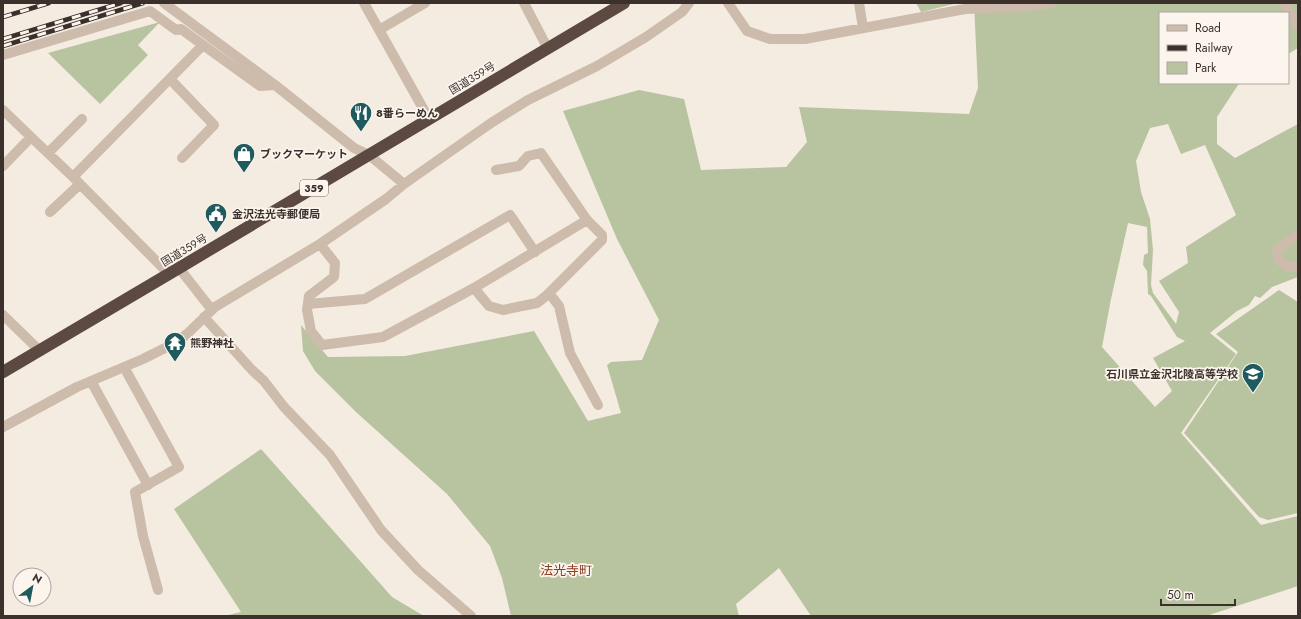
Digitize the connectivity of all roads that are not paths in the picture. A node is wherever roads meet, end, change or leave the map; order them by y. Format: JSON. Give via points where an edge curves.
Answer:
{"nodes":[{"id":1,"x":164,"y":3,"type":"edge"},
{"id":2,"x":364,"y":3,"type":"edge"},
{"id":3,"x":425,"y":3,"type":"edge"},
{"id":4,"x":524,"y":3,"type":"edge"},
{"id":5,"x":624,"y":3,"type":"edge"},
{"id":6,"x":689,"y":3,"type":"edge"},
{"id":7,"x":728,"y":3,"type":"edge"},
{"id":8,"x":859,"y":3,"type":"edge"},
{"id":9,"x":1052,"y":3,"type":"edge"},
{"id":10,"x":1284,"y":3,"type":"edge"},
{"id":11,"x":1298,"y":26,"type":"edge"},
{"id":12,"x":863,"y":28,"type":"junction"},
{"id":13,"x":379,"y":30,"type":"junction"},
{"id":14,"x":203,"y":45,"type":"junction"},
{"id":15,"x":548,"y":49,"type":"junction"},
{"id":16,"x":3,"y":55,"type":"edge"},
{"id":17,"x":170,"y":78,"type":"junction"},
{"id":18,"x":274,"y":85,"type":"junction"},
{"id":19,"x":3,"y":110,"type":"edge"},
{"id":20,"x":82,"y":119,"type":"dead end"},
{"id":21,"x":429,"y":119,"type":"junction"},
{"id":22,"x":31,"y":137,"type":"junction"},
{"id":23,"x":48,"y":153,"type":"junction"},
{"id":24,"x":369,"y":155,"type":"junction"},
{"id":25,"x":182,"y":158,"type":"dead end"},
{"id":26,"x":3,"y":166,"type":"edge"},
{"id":27,"x":496,"y":170,"type":"dead end"},
{"id":28,"x":76,"y":180,"type":"junction"},
{"id":29,"x":404,"y":184,"type":"junction"},
{"id":30,"x":50,"y":212,"type":"dead end"},
{"id":31,"x":587,"y":220,"type":"junction"},
{"id":32,"x":1298,"y":236,"type":"edge"},
{"id":33,"x":320,"y":244,"type":"junction"},
{"id":34,"x":535,"y":252,"type":"junction"},
{"id":35,"x":1298,"y":266,"type":"edge"},
{"id":36,"x":174,"y":271,"type":"junction"},
{"id":37,"x":474,"y":288,"type":"junction"},
{"id":38,"x":550,"y":293,"type":"junction"},
{"id":39,"x":308,"y":304,"type":"junction"},
{"id":40,"x":208,"y":314,"type":"junction"},
{"id":41,"x":3,"y":315,"type":"edge"},
{"id":42,"x":39,"y":350,"type":"junction"},
{"id":43,"x":124,"y":367,"type":"junction"},
{"id":44,"x":3,"y":372,"type":"edge"},
{"id":45,"x":91,"y":381,"type":"junction"},
{"id":46,"x":598,"y":406,"type":"dead end"},
{"id":47,"x":3,"y":427,"type":"edge"},
{"id":48,"x":148,"y":485,"type":"junction"},
{"id":49,"x":158,"y":590,"type":"dead end"},
{"id":50,"x":471,"y":616,"type":"edge"}],
"edges":[{"from":1,"to":18,"type":"street"},
{"from":2,"to":13,"type":"street"},
{"from":3,"to":13,"type":"street"},
{"from":4,"to":15,"type":"street"},
{"from":5,"to":15,"type":"highway","name":"国道359号","number":"359"},
{"from":6,"to":29,"type":"street","via":[[682,12],[646,37],[597,66],[528,100]]},
{"from":7,"to":12,"type":"street","via":[[746,31],[770,39],[805,39]]},
{"from":8,"to":12,"type":"street"},
{"from":9,"to":12,"type":"street","via":[[1025,7],[965,9]]},
{"from":10,"to":11,"type":"street"},
{"from":13,"to":21,"type":"street"},
{"from":14,"to":16,"type":"street","via":[[182,29],[176,30],[150,11]]},
{"from":14,"to":17,"type":"street"},
{"from":14,"to":18,"type":"street","via":[[260,86]]},
{"from":15,"to":21,"type":"highway","name":"国道359号","number":"359"},
{"from":17,"to":25,"type":"street","via":[[214,125]]},
{"from":17,"to":28,"type":"street"},
{"from":18,"to":24,"type":"street","via":[[354,148]]},
{"from":19,"to":22,"type":"street"},
{"from":20,"to":23,"type":"street"},
{"from":21,"to":24,"type":"highway","name":"国道359号","number":"359"},
{"from":22,"to":23,"type":"street"},
{"from":22,"to":26,"type":"street"},
{"from":23,"to":28,"type":"street"},
{"from":24,"to":29,"type":"street"},
{"from":24,"to":36,"type":"highway","name":"国道359号","number":"359"},
{"from":27,"to":31,"type":"street","via":[[519,166],[528,156],[541,152]]},
{"from":28,"to":30,"type":"street"},
{"from":28,"to":36,"type":"street"},
{"from":29,"to":33,"type":"street"},
{"from":31,"to":34,"type":"street"},
{"from":31,"to":38,"type":"street","via":[[602,235],[602,240]]},
{"from":32,"to":35,"type":"street","via":[[1277,250],[1279,260],[1288,267]]},
{"from":33,"to":39,"type":"street","via":[[335,263],[334,277],[309,296]]},
{"from":33,"to":40,"type":"street","via":[[215,307]]},
{"from":34,"to":37,"type":"street"},
{"from":34,"to":39,"type":"street","via":[[510,215],[365,299]]},
{"from":36,"to":40,"type":"street"},
{"from":36,"to":42,"type":"highway","name":"国道359号","number":"359"},
{"from":37,"to":38,"type":"street","via":[[490,306],[502,310],[537,303]]},
{"from":37,"to":39,"type":"street","via":[[383,337],[322,345],[311,331]]},
{"from":38,"to":46,"type":"street","via":[[559,306],[570,353]]},
{"from":40,"to":43,"type":"street","via":[[177,342]]},
{"from":40,"to":50,"type":"street","via":[[284,407],[330,455],[380,530],[418,570]]},
{"from":41,"to":42,"type":"street"},
{"from":42,"to":44,"type":"highway","name":"国道359号","number":"359"},
{"from":43,"to":45,"type":"street"},
{"from":43,"to":48,"type":"street","via":[[179,467]]},
{"from":45,"to":47,"type":"street","via":[[77,386]]},
{"from":45,"to":48,"type":"street"},
{"from":48,"to":49,"type":"street","via":[[135,492],[143,536]]}]}
